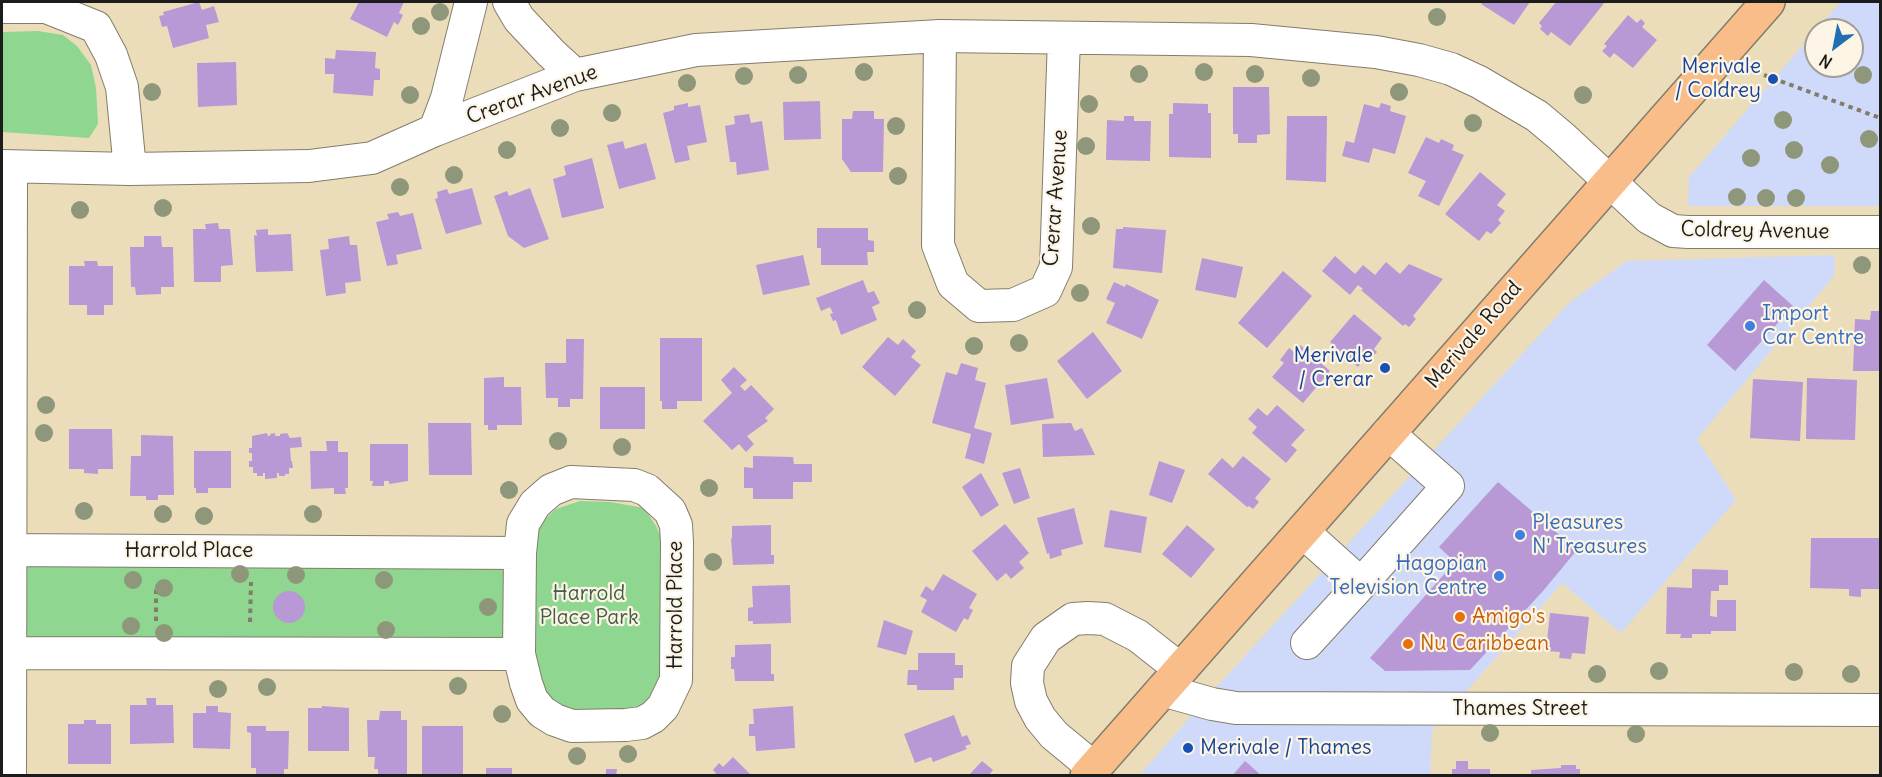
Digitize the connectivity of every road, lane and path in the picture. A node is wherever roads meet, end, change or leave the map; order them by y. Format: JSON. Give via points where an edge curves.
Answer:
{"nodes":[{"id":1,"x":471,"y":2,"type":"edge"},
{"id":2,"x":509,"y":2,"type":"edge"},
{"id":3,"x":1768,"y":2,"type":"edge"},
{"id":4,"x":2,"y":7,"type":"edge"},
{"id":5,"x":940,"y":36,"type":"junction"},
{"id":6,"x":1064,"y":38,"type":"junction"},
{"id":7,"x":575,"y":75,"type":"junction"},
{"id":8,"x":1764,"y":75,"type":"dead end"},
{"id":9,"x":1881,"y":117,"type":"edge"},
{"id":10,"x":435,"y":130,"type":"junction"},
{"id":11,"x":6,"y":167,"type":"edge"},
{"id":12,"x":130,"y":169,"type":"junction"},
{"id":13,"x":1610,"y":182,"type":"junction"},
{"id":14,"x":1881,"y":232,"type":"edge"},
{"id":15,"x":1388,"y":433,"type":"junction"},
{"id":16,"x":1302,"y":531,"type":"junction"},
{"id":17,"x":6,"y":550,"type":"edge"},
{"id":18,"x":251,"y":551,"type":"junction"},
{"id":19,"x":520,"y":553,"type":"junction"},
{"id":20,"x":1361,"y":584,"type":"junction"},
{"id":21,"x":168,"y":586,"type":"dead end"},
{"id":22,"x":156,"y":622,"type":"dead end"},
{"id":23,"x":238,"y":622,"type":"dead end"},
{"id":24,"x":1307,"y":644,"type":"dead end"},
{"id":25,"x":6,"y":653,"type":"edge"},
{"id":26,"x":519,"y":654,"type":"junction"},
{"id":27,"x":1171,"y":679,"type":"junction"},
{"id":28,"x":1881,"y":710,"type":"edge"},
{"id":29,"x":1090,"y":772,"type":"edge"},
{"id":30,"x":10,"y":776,"type":"edge"}],
"edges":[{"from":1,"to":10,"type":"street"},
{"from":2,"to":7,"type":"street","via":[[519,19]]},
{"from":3,"to":13,"type":"main road","name":"Merivale Road"},
{"from":4,"to":12,"type":"street","via":[[46,7],[96,27],[122,87]]},
{"from":5,"to":6,"type":"street","name":"Crerar Avenue"},
{"from":5,"to":6,"type":"street","name":"Crerar Avenue","via":[[938,245],[953,284],[979,306],[1013,305],[1045,291],[1056,267]]},
{"from":5,"to":7,"type":"street","name":"Crerar Avenue","via":[[696,50]]},
{"from":6,"to":13,"type":"street","name":"Crerar Avenue","via":[[1251,40],[1419,60],[1451,69],[1509,98],[1537,116]]},
{"from":7,"to":10,"type":"street","name":"Crerar Avenue"},
{"from":8,"to":9,"type":"path"},
{"from":10,"to":12,"type":"street","name":"Crerar Avenue","via":[[372,158],[309,166]]},
{"from":11,"to":12,"type":"street","name":"Crerar Avenue"},
{"from":11,"to":17,"type":"street"},
{"from":13,"to":14,"type":"street","name":"Coldrey Avenue","via":[[1649,218],[1673,231]]},
{"from":13,"to":15,"type":"main road","name":"Merivale Road"},
{"from":15,"to":16,"type":"main road","name":"Merivale Road"},
{"from":15,"to":20,"type":"street","via":[[1448,486]]},
{"from":16,"to":20,"type":"street"},
{"from":16,"to":27,"type":"main road","name":"Merivale Road"},
{"from":17,"to":18,"type":"street","name":"Harrold Place"},
{"from":17,"to":25,"type":"street"},
{"from":18,"to":19,"type":"street","name":"Harrold Place"},
{"from":18,"to":23,"type":"path","via":[[250,622]]},
{"from":19,"to":26,"type":"street","name":"Harrold Place"},
{"from":19,"to":26,"type":"street","name":"Harrold Place","via":[[523,525],[535,504],[551,490],[571,482],[634,485],[647,490],[670,511],[676,525],[676,680],[663,707],[642,723],[572,726],[542,712],[532,700]]},
{"from":20,"to":24,"type":"street"},
{"from":21,"to":22,"type":"path","via":[[156,586]]},
{"from":25,"to":26,"type":"street"},
{"from":25,"to":30,"type":"street"},
{"from":27,"to":28,"type":"street","name":"Thames Street","via":[[1212,704],[1236,708]]},
{"from":27,"to":29,"type":"main road","name":"Merivale Road"},
{"from":27,"to":29,"type":"street","name":"Merivale Road","via":[[1138,636],[1105,619],[1073,619],[1046,638],[1028,666],[1031,701],[1054,735]]}]}
